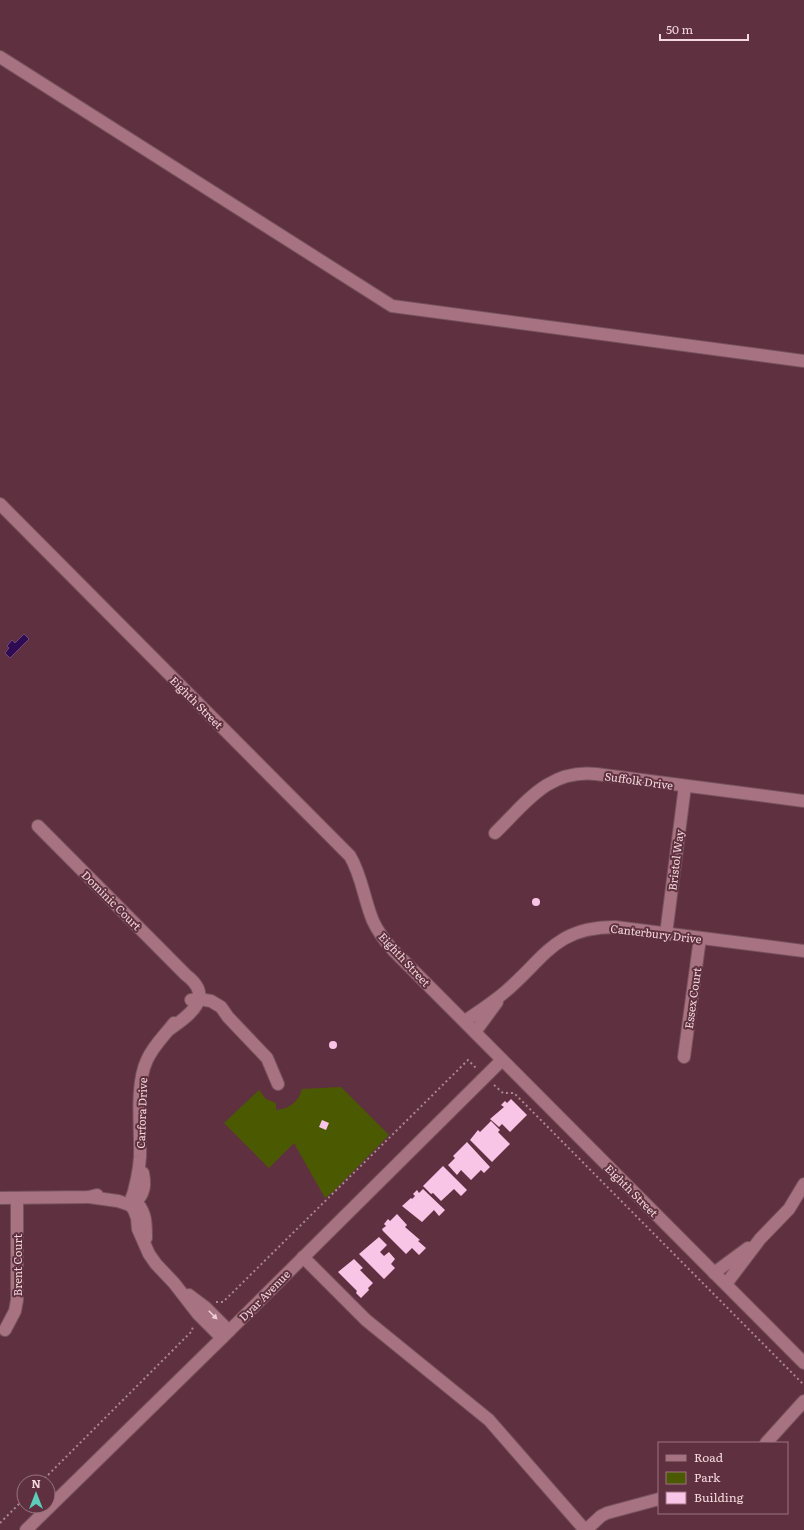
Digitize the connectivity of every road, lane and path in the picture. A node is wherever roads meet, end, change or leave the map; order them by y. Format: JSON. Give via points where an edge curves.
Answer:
{"nodes":[{"id":1,"x":0,"y":57,"type":"edge"},
{"id":2,"x":804,"y":361,"type":"edge"},
{"id":3,"x":0,"y":504,"type":"edge"},
{"id":4,"x":685,"y":786,"type":"junction"},
{"id":5,"x":804,"y":801,"type":"edge"},
{"id":6,"x":38,"y":826,"type":"dead end"},
{"id":7,"x":496,"y":833,"type":"dead end"},
{"id":8,"x":666,"y":934,"type":"junction"},
{"id":9,"x":700,"y":938,"type":"junction"},
{"id":10,"x":804,"y":951,"type":"edge"},
{"id":11,"x":505,"y":992,"type":"junction"},
{"id":12,"x":196,"y":1001,"type":"junction"},
{"id":13,"x":465,"y":1021,"type":"junction"},
{"id":14,"x":475,"y":1032,"type":"junction"},
{"id":15,"x":684,"y":1057,"type":"dead end"},
{"id":16,"x":502,"y":1060,"type":"junction"},
{"id":17,"x":484,"y":1077,"type":"junction"},
{"id":18,"x":278,"y":1084,"type":"dead end"},
{"id":19,"x":804,"y":1184,"type":"edge"},
{"id":20,"x":0,"y":1198,"type":"edge"},
{"id":21,"x":17,"y":1198,"type":"junction"},
{"id":22,"x":133,"y":1201,"type":"junction"},
{"id":23,"x":760,"y":1239,"type":"junction"},
{"id":24,"x":303,"y":1257,"type":"junction"},
{"id":25,"x":714,"y":1273,"type":"junction"},
{"id":26,"x":726,"y":1284,"type":"junction"},
{"id":27,"x":201,"y":1311,"type":"junction"},
{"id":28,"x":5,"y":1330,"type":"dead end"},
{"id":29,"x":225,"y":1334,"type":"junction"},
{"id":30,"x":804,"y":1363,"type":"edge"},
{"id":31,"x":804,"y":1385,"type":"edge"},
{"id":32,"x":804,"y":1401,"type":"edge"},
{"id":33,"x":804,"y":1412,"type":"edge"},
{"id":34,"x":767,"y":1442,"type":"edge"},
{"id":35,"x":771,"y":1442,"type":"edge"},
{"id":36,"x":49,"y":1474,"type":"edge"},
{"id":37,"x":658,"y":1499,"type":"edge"},
{"id":38,"x":16,"y":1507,"type":"edge"},
{"id":39,"x":0,"y":1523,"type":"edge"},
{"id":40,"x":26,"y":1530,"type":"edge"},
{"id":41,"x":585,"y":1530,"type":"edge"}],
"edges":[{"from":1,"to":2,"type":"street","via":[[392,306]]},
{"from":3,"to":13,"type":"street","name":"Eighth Street","via":[[341,846],[356,867],[373,920],[384,939]]},
{"from":4,"to":5,"type":"street","name":"Suffolk Drive"},
{"from":4,"to":7,"type":"street","name":"Suffolk Drive","via":[[584,773],[560,777],[537,792]]},
{"from":4,"to":8,"type":"street","name":"Bristol Way"},
{"from":6,"to":12,"type":"street","name":"Dominic Court","via":[[186,975]]},
{"from":8,"to":9,"type":"street","name":"Canterbury Drive"},
{"from":8,"to":11,"type":"street","name":"Canterbury Drive","via":[[615,927],[579,931],[555,944]]},
{"from":9,"to":10,"type":"street","name":"Canterbury Drive"},
{"from":9,"to":15,"type":"street","name":"Essex Court"},
{"from":11,"to":13,"type":"street","name":"Canterbury Drive"},
{"from":11,"to":14,"type":"street","name":"Canterbury Drive"},
{"from":12,"to":18,"type":"street","via":[[228,1017],[267,1058]]},
{"from":12,"to":22,"type":"street","name":"Carfora Drive","via":[[153,1050],[142,1072],[140,1158]]},
{"from":13,"to":14,"type":"street","name":"Eighth Street"},
{"from":14,"to":16,"type":"street","name":"Eighth Street"},
{"from":16,"to":17,"type":"street","name":"Dyar Avenue"},
{"from":16,"to":25,"type":"street","name":"Eighth Street"},
{"from":17,"to":24,"type":"street","name":"Dyar Avenue"},
{"from":17,"to":27,"type":"path","via":[[468,1060],[223,1302],[214,1302]]},
{"from":17,"to":31,"type":"path","via":[[503,1093],[514,1093]]},
{"from":19,"to":23,"type":"street","via":[[789,1209]]},
{"from":20,"to":21,"type":"street"},
{"from":21,"to":22,"type":"street","via":[[89,1197]]},
{"from":21,"to":28,"type":"street","name":"Brent Court","via":[[17,1300]]},
{"from":22,"to":27,"type":"street","via":[[138,1229],[156,1264]]},
{"from":23,"to":25,"type":"street"},
{"from":23,"to":26,"type":"street"},
{"from":24,"to":29,"type":"street","name":"Dyar Avenue"},
{"from":24,"to":41,"type":"street","via":[[366,1320],[489,1420]]},
{"from":25,"to":26,"type":"street","name":"Eighth Street"},
{"from":26,"to":30,"type":"street","name":"Eighth Street"},
{"from":27,"to":29,"type":"street"},
{"from":27,"to":36,"type":"path","via":[[192,1321],[192,1332]]},
{"from":29,"to":40,"type":"street","name":"Dyar Avenue"},
{"from":32,"to":34,"type":"street"},
{"from":33,"to":35,"type":"street"},
{"from":37,"to":41,"type":"street","via":[[607,1513]]},
{"from":38,"to":39,"type":"path"}]}
